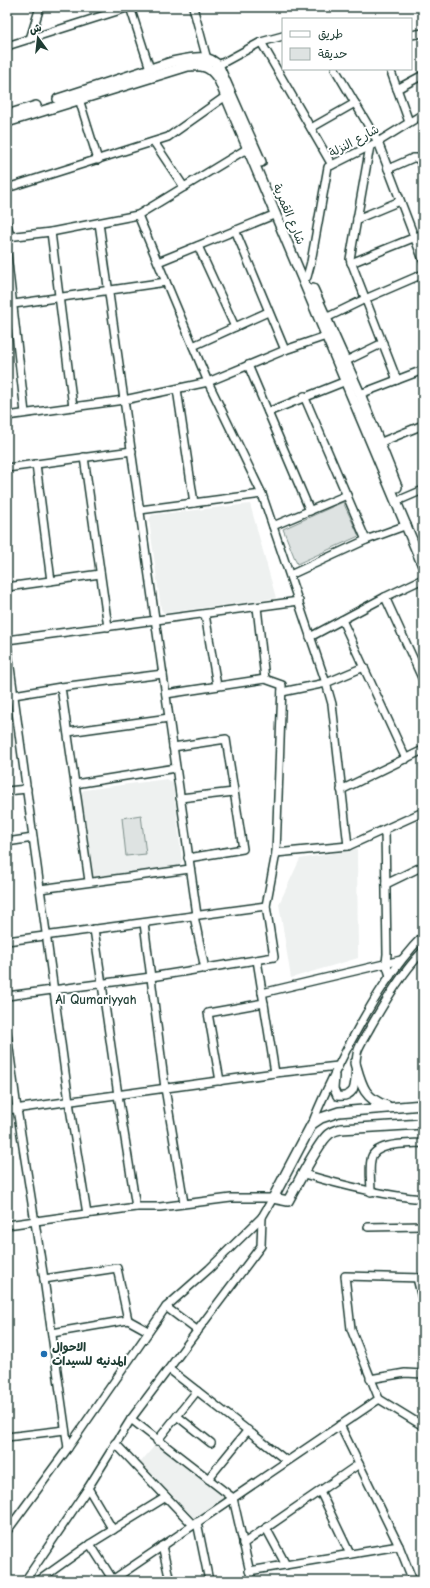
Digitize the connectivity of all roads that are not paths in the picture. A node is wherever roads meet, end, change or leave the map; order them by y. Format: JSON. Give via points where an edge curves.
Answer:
{"nodes":[{"id":1,"x":40,"y":7,"type":"edge"},
{"id":2,"x":130,"y":7,"type":"edge"},
{"id":3,"x":193,"y":7,"type":"edge"},
{"id":4,"x":423,"y":33,"type":"edge"},
{"id":5,"x":412,"y":35,"type":"edge"},
{"id":6,"x":282,"y":36,"type":"edge"},
{"id":7,"x":30,"y":39,"type":"junction"},
{"id":8,"x":261,"y":42,"type":"junction"},
{"id":9,"x":7,"y":46,"type":"edge"},
{"id":10,"x":211,"y":65,"type":"junction"},
{"id":11,"x":150,"y":69,"type":"junction"},
{"id":12,"x":336,"y":70,"type":"edge"},
{"id":13,"x":390,"y":70,"type":"edge"},
{"id":14,"x":423,"y":75,"type":"edge"},
{"id":15,"x":397,"y":89,"type":"junction"},
{"id":16,"x":226,"y":96,"type":"junction"},
{"id":17,"x":78,"y":99,"type":"junction"},
{"id":18,"x":355,"y":103,"type":"junction"},
{"id":19,"x":423,"y":114,"type":"edge"},
{"id":20,"x":7,"y":115,"type":"edge"},
{"id":21,"x":7,"y":122,"type":"edge"},
{"id":22,"x":409,"y":122,"type":"junction"},
{"id":23,"x":311,"y":128,"type":"junction"},
{"id":24,"x":154,"y":142,"type":"junction"},
{"id":25,"x":378,"y":142,"type":"junction"},
{"id":26,"x":370,"y":146,"type":"junction"},
{"id":27,"x":248,"y":148,"type":"junction"},
{"id":28,"x":98,"y":160,"type":"junction"},
{"id":29,"x":332,"y":165,"type":"junction"},
{"id":30,"x":388,"y":169,"type":"junction"},
{"id":31,"x":423,"y":169,"type":"edge"},
{"id":32,"x":184,"y":187,"type":"junction"},
{"id":33,"x":7,"y":188,"type":"edge"},
{"id":34,"x":400,"y":201,"type":"junction"},
{"id":35,"x":276,"y":214,"type":"junction"},
{"id":36,"x":138,"y":215,"type":"junction"},
{"id":37,"x":357,"y":219,"type":"junction"},
{"id":38,"x":99,"y":222,"type":"junction"},
{"id":39,"x":7,"y":224,"type":"edge"},
{"id":40,"x":236,"y":230,"type":"junction"},
{"id":41,"x":51,"y":232,"type":"junction"},
{"id":42,"x":423,"y":234,"type":"edge"},
{"id":43,"x":9,"y":236,"type":"edge"},
{"id":44,"x":414,"y":237,"type":"junction"},
{"id":45,"x":198,"y":246,"type":"junction"},
{"id":46,"x":7,"y":254,"type":"edge"},
{"id":47,"x":423,"y":260,"type":"edge"},
{"id":48,"x":158,"y":262,"type":"junction"},
{"id":49,"x":351,"y":262,"type":"junction"},
{"id":50,"x":423,"y":274,"type":"edge"},
{"id":51,"x":307,"y":277,"type":"junction"},
{"id":52,"x":166,"y":282,"type":"junction"},
{"id":53,"x":109,"y":290,"type":"junction"},
{"id":54,"x":59,"y":297,"type":"junction"},
{"id":55,"x":366,"y":299,"type":"junction"},
{"id":56,"x":10,"y":304,"type":"edge"},
{"id":57,"x":268,"y":312,"type":"junction"},
{"id":58,"x":326,"y":318,"type":"junction"},
{"id":59,"x":235,"y":327,"type":"junction"},
{"id":60,"x":326,"y":336,"type":"junction"},
{"id":61,"x":383,"y":343,"type":"junction"},
{"id":62,"x":193,"y":346,"type":"junction"},
{"id":63,"x":285,"y":350,"type":"junction"},
{"id":64,"x":346,"y":361,"type":"junction"},
{"id":65,"x":248,"y":366,"type":"junction"},
{"id":66,"x":423,"y":370,"type":"edge"},
{"id":67,"x":397,"y":380,"type":"junction"},
{"id":68,"x":346,"y":381,"type":"junction"},
{"id":69,"x":208,"y":382,"type":"junction"},
{"id":70,"x":176,"y":389,"type":"junction"},
{"id":71,"x":360,"y":394,"type":"junction"},
{"id":72,"x":304,"y":396,"type":"junction"},
{"id":73,"x":124,"y":400,"type":"junction"},
{"id":74,"x":73,"y":407,"type":"junction"},
{"id":75,"x":268,"y":412,"type":"junction"},
{"id":76,"x":25,"y":413,"type":"junction"},
{"id":77,"x":7,"y":416,"type":"edge"},
{"id":78,"x":423,"y":425,"type":"edge"},
{"id":79,"x":379,"y":443,"type":"junction"},
{"id":80,"x":132,"y":451,"type":"junction"},
{"id":81,"x":84,"y":457,"type":"junction"},
{"id":82,"x":36,"y":464,"type":"junction"},
{"id":83,"x":7,"y":468,"type":"edge"},
{"id":84,"x":423,"y":490,"type":"edge"},
{"id":85,"x":262,"y":494,"type":"junction"},
{"id":86,"x":347,"y":495,"type":"junction"},
{"id":87,"x":402,"y":499,"type":"junction"},
{"id":88,"x":194,"y":503,"type":"junction"},
{"id":89,"x":140,"y":510,"type":"junction"},
{"id":90,"x":310,"y":511,"type":"junction"},
{"id":91,"x":407,"y":525,"type":"junction"},
{"id":92,"x":273,"y":526,"type":"junction"},
{"id":93,"x":366,"y":540,"type":"junction"},
{"id":94,"x":423,"y":551,"type":"edge"},
{"id":95,"x":423,"y":566,"type":"edge"},
{"id":96,"x":100,"y":574,"type":"junction"},
{"id":97,"x":290,"y":575,"type":"junction"},
{"id":98,"x":423,"y":578,"type":"edge"},
{"id":99,"x":51,"y":581,"type":"junction"},
{"id":100,"x":7,"y":587,"type":"edge"},
{"id":101,"x":385,"y":596,"type":"junction"},
{"id":102,"x":299,"y":601,"type":"junction"},
{"id":103,"x":257,"y":607,"type":"junction"},
{"id":104,"x":205,"y":614,"type":"junction"},
{"id":105,"x":155,"y":620,"type":"junction"},
{"id":106,"x":342,"y":620,"type":"junction"},
{"id":107,"x":108,"y":627,"type":"junction"},
{"id":108,"x":310,"y":637,"type":"junction"},
{"id":109,"x":7,"y":640,"type":"edge"},
{"id":110,"x":7,"y":645,"type":"edge"},
{"id":111,"x":364,"y":667,"type":"junction"},
{"id":112,"x":163,"y":674,"type":"junction"},
{"id":113,"x":265,"y":679,"type":"junction"},
{"id":114,"x":423,"y":680,"type":"edge"},
{"id":115,"x":326,"y":683,"type":"junction"},
{"id":116,"x":217,"y":686,"type":"junction"},
{"id":117,"x":62,"y":687,"type":"junction"},
{"id":118,"x":11,"y":690,"type":"edge"},
{"id":119,"x":282,"y":692,"type":"junction"},
{"id":120,"x":166,"y":694,"type":"junction"},
{"id":121,"x":169,"y":718,"type":"junction"},
{"id":122,"x":68,"y":732,"type":"junction"},
{"id":123,"x":173,"y":747,"type":"junction"},
{"id":124,"x":423,"y":750,"type":"edge"},
{"id":125,"x":406,"y":759,"type":"junction"},
{"id":126,"x":176,"y":768,"type":"junction"},
{"id":127,"x":75,"y":784,"type":"junction"},
{"id":128,"x":27,"y":790,"type":"junction"},
{"id":129,"x":342,"y":790,"type":"junction"},
{"id":130,"x":7,"y":791,"type":"edge"},
{"id":131,"x":234,"y":792,"type":"junction"},
{"id":132,"x":180,"y":798,"type":"junction"},
{"id":133,"x":423,"y":812,"type":"edge"},
{"id":134,"x":385,"y":830,"type":"junction"},
{"id":135,"x":33,"y":838,"type":"junction"},
{"id":136,"x":7,"y":842,"type":"edge"},
{"id":137,"x":348,"y":846,"type":"junction"},
{"id":138,"x":276,"y":853,"type":"junction"},
{"id":139,"x":188,"y":858,"type":"junction"},
{"id":140,"x":423,"y":866,"type":"edge"},
{"id":141,"x":190,"y":869,"type":"junction"},
{"id":142,"x":89,"y":881,"type":"junction"},
{"id":143,"x":386,"y":884,"type":"junction"},
{"id":144,"x":40,"y":888,"type":"junction"},
{"id":145,"x":266,"y":906,"type":"junction"},
{"id":146,"x":195,"y":915,"type":"junction"},
{"id":147,"x":144,"y":922,"type":"junction"},
{"id":148,"x":94,"y":929,"type":"junction"},
{"id":149,"x":47,"y":936,"type":"junction"},
{"id":150,"x":423,"y":936,"type":"edge"},
{"id":151,"x":7,"y":941,"type":"edge"},
{"id":152,"x":423,"y":951,"type":"edge"},
{"id":153,"x":257,"y":960,"type":"junction"},
{"id":154,"x":401,"y":960,"type":"junction"},
{"id":155,"x":386,"y":963,"type":"junction"},
{"id":156,"x":205,"y":969,"type":"junction"},
{"id":157,"x":390,"y":976,"type":"junction"},
{"id":158,"x":151,"y":977,"type":"junction"},
{"id":159,"x":102,"y":984,"type":"junction"},
{"id":160,"x":55,"y":990,"type":"junction"},
{"id":161,"x":262,"y":992,"type":"junction"},
{"id":162,"x":7,"y":996,"type":"edge"},
{"id":163,"x":264,"y":1003,"type":"junction"},
{"id":164,"x":7,"y":1033,"type":"edge"},
{"id":165,"x":355,"y":1063,"type":"junction"},
{"id":166,"x":338,"y":1066,"type":"junction"},
{"id":167,"x":275,"y":1073,"type":"junction"},
{"id":168,"x":220,"y":1081,"type":"junction"},
{"id":169,"x":165,"y":1088,"type":"junction"},
{"id":170,"x":118,"y":1095,"type":"junction"},
{"id":171,"x":70,"y":1102,"type":"junction"},
{"id":172,"x":423,"y":1106,"type":"edge"},
{"id":173,"x":390,"y":1108,"type":"junction"},
{"id":174,"x":17,"y":1109,"type":"junction"},
{"id":175,"x":7,"y":1110,"type":"edge"},
{"id":176,"x":312,"y":1124,"type":"junction"},
{"id":177,"x":423,"y":1124,"type":"edge"},
{"id":178,"x":423,"y":1143,"type":"edge"},
{"id":179,"x":304,"y":1174,"type":"junction"},
{"id":180,"x":371,"y":1192,"type":"junction"},
{"id":181,"x":273,"y":1198,"type":"junction"},
{"id":182,"x":423,"y":1199,"type":"edge"},
{"id":183,"x":184,"y":1203,"type":"junction"},
{"id":184,"x":136,"y":1207,"type":"junction"},
{"id":185,"x":87,"y":1214,"type":"junction"},
{"id":186,"x":262,"y":1217,"type":"junction"},
{"id":187,"x":36,"y":1222,"type":"junction"},
{"id":188,"x":7,"y":1225,"type":"edge"},
{"id":189,"x":423,"y":1226,"type":"edge"},
{"id":190,"x":368,"y":1228,"type":"dead end"},
{"id":191,"x":420,"y":1278,"type":"edge"},
{"id":192,"x":44,"y":1279,"type":"junction"},
{"id":193,"x":423,"y":1302,"type":"edge"},
{"id":194,"x":166,"y":1307,"type":"junction"},
{"id":195,"x":128,"y":1320,"type":"junction"},
{"id":196,"x":148,"y":1331,"type":"junction"},
{"id":197,"x":198,"y":1331,"type":"junction"},
{"id":198,"x":52,"y":1333,"type":"junction"},
{"id":199,"x":169,"y":1369,"type":"junction"},
{"id":200,"x":423,"y":1374,"type":"edge"},
{"id":201,"x":370,"y":1379,"type":"junction"},
{"id":202,"x":196,"y":1391,"type":"junction"},
{"id":203,"x":379,"y":1399,"type":"junction"},
{"id":204,"x":177,"y":1416,"type":"junction"},
{"id":205,"x":131,"y":1420,"type":"junction"},
{"id":206,"x":421,"y":1423,"type":"edge"},
{"id":207,"x":340,"y":1425,"type":"junction"},
{"id":208,"x":66,"y":1430,"type":"junction"},
{"id":209,"x":248,"y":1430,"type":"junction"},
{"id":210,"x":7,"y":1437,"type":"edge"},
{"id":211,"x":157,"y":1441,"type":"junction"},
{"id":212,"x":115,"y":1443,"type":"junction"},
{"id":213,"x":211,"y":1443,"type":"dead end"},
{"id":214,"x":68,"y":1448,"type":"junction"},
{"id":215,"x":287,"y":1461,"type":"junction"},
{"id":216,"x":359,"y":1464,"type":"junction"},
{"id":217,"x":208,"y":1480,"type":"junction"},
{"id":218,"x":88,"y":1488,"type":"junction"},
{"id":219,"x":320,"y":1491,"type":"junction"},
{"id":220,"x":166,"y":1497,"type":"junction"},
{"id":221,"x":233,"y":1498,"type":"junction"},
{"id":222,"x":195,"y":1524,"type":"junction"},
{"id":223,"x":266,"y":1528,"type":"junction"},
{"id":224,"x":113,"y":1530,"type":"junction"},
{"id":225,"x":7,"y":1531,"type":"edge"},
{"id":226,"x":90,"y":1544,"type":"junction"},
{"id":227,"x":243,"y":1544,"type":"junction"},
{"id":228,"x":162,"y":1546,"type":"junction"},
{"id":229,"x":399,"y":1546,"type":"junction"},
{"id":230,"x":350,"y":1554,"type":"junction"},
{"id":231,"x":286,"y":1565,"type":"junction"},
{"id":232,"x":249,"y":1571,"type":"junction"},
{"id":233,"x":112,"y":1580,"type":"edge"},
{"id":234,"x":25,"y":1581,"type":"edge"},
{"id":235,"x":38,"y":1581,"type":"edge"},
{"id":236,"x":170,"y":1581,"type":"edge"},
{"id":237,"x":209,"y":1581,"type":"edge"},
{"id":238,"x":252,"y":1581,"type":"edge"},
{"id":239,"x":414,"y":1581,"type":"edge"}],
"edges":[{"from":1,"to":7,"type":"street"},
{"from":2,"to":7,"type":"street"},
{"from":2,"to":11,"type":"street"},
{"from":3,"to":10,"type":"street"},
{"from":4,"to":5,"type":"street"},
{"from":6,"to":8,"type":"street"},
{"from":7,"to":9,"type":"street"},
{"from":8,"to":10,"type":"street"},
{"from":8,"to":23,"type":"street"},
{"from":10,"to":11,"type":"street","via":[[185,60]]},
{"from":10,"to":16,"type":"street","name":"شارع القمرية"},
{"from":10,"to":17,"type":"street","via":[[188,66]]},
{"from":10,"to":51,"type":"street","via":[[255,147]]},
{"from":11,"to":20,"type":"street"},
{"from":12,"to":18,"type":"street"},
{"from":13,"to":15,"type":"street"},
{"from":14,"to":15,"type":"street"},
{"from":15,"to":22,"type":"street"},
{"from":16,"to":24,"type":"street","via":[[168,137]]},
{"from":16,"to":27,"type":"street","name":"شارع القمرية"},
{"from":17,"to":21,"type":"street"},
{"from":17,"to":28,"type":"street"},
{"from":18,"to":23,"type":"street"},
{"from":18,"to":25,"type":"street"},
{"from":19,"to":22,"type":"street","name":"شارع النزلة"},
{"from":22,"to":25,"type":"street","name":"شارع النزلة"},
{"from":23,"to":29,"type":"street"},
{"from":24,"to":28,"type":"street"},
{"from":24,"to":32,"type":"street"},
{"from":25,"to":26,"type":"street","name":"شارع النزلة"},
{"from":25,"to":30,"type":"street"},
{"from":26,"to":29,"type":"street","name":"شارع النزلة"},
{"from":26,"to":37,"type":"street"},
{"from":27,"to":32,"type":"street"},
{"from":27,"to":35,"type":"street","name":"شارع القمرية"},
{"from":28,"to":33,"type":"street"},
{"from":29,"to":51,"type":"street","name":"شارع النزلة","via":[[328,167],[312,262]]},
{"from":30,"to":31,"type":"street","via":[[417,158]]},
{"from":30,"to":34,"type":"street"},
{"from":32,"to":36,"type":"street"},
{"from":34,"to":37,"type":"street"},
{"from":34,"to":44,"type":"street"},
{"from":35,"to":40,"type":"street"},
{"from":35,"to":60,"type":"street","name":"شارع القمرية"},
{"from":36,"to":38,"type":"street"},
{"from":36,"to":48,"type":"street"},
{"from":37,"to":49,"type":"street"},
{"from":38,"to":41,"type":"street"},
{"from":38,"to":53,"type":"street"},
{"from":39,"to":43,"type":"street"},
{"from":40,"to":45,"type":"street"},
{"from":40,"to":57,"type":"street"},
{"from":41,"to":43,"type":"street"},
{"from":41,"to":54,"type":"street"},
{"from":42,"to":44,"type":"street"},
{"from":44,"to":47,"type":"street"},
{"from":44,"to":49,"type":"street"},
{"from":45,"to":48,"type":"street"},
{"from":45,"to":59,"type":"street"},
{"from":46,"to":56,"type":"street"},
{"from":48,"to":52,"type":"street"},
{"from":49,"to":55,"type":"street"},
{"from":50,"to":55,"type":"street"},
{"from":51,"to":58,"type":"street"},
{"from":52,"to":53,"type":"street"},
{"from":52,"to":62,"type":"street"},
{"from":53,"to":54,"type":"street"},
{"from":53,"to":73,"type":"street"},
{"from":54,"to":56,"type":"street"},
{"from":54,"to":74,"type":"street"},
{"from":55,"to":58,"type":"street"},
{"from":55,"to":61,"type":"street"},
{"from":56,"to":76,"type":"street"},
{"from":57,"to":59,"type":"street"},
{"from":57,"to":63,"type":"street"},
{"from":58,"to":64,"type":"street"},
{"from":59,"to":62,"type":"street"},
{"from":60,"to":63,"type":"street"},
{"from":60,"to":68,"type":"street","name":"شارع القمرية"},
{"from":61,"to":64,"type":"street"},
{"from":61,"to":67,"type":"street"},
{"from":62,"to":69,"type":"street"},
{"from":63,"to":65,"type":"street"},
{"from":64,"to":71,"type":"street"},
{"from":65,"to":69,"type":"street"},
{"from":65,"to":75,"type":"street"},
{"from":66,"to":67,"type":"street"},
{"from":67,"to":71,"type":"street"},
{"from":68,"to":72,"type":"street"},
{"from":68,"to":91,"type":"street","name":"شارع القمرية"},
{"from":69,"to":70,"type":"street"},
{"from":69,"to":85,"type":"street"},
{"from":70,"to":73,"type":"street"},
{"from":70,"to":88,"type":"street"},
{"from":71,"to":79,"type":"street"},
{"from":72,"to":75,"type":"street"},
{"from":72,"to":86,"type":"street"},
{"from":73,"to":74,"type":"street"},
{"from":73,"to":80,"type":"street"},
{"from":74,"to":76,"type":"street"},
{"from":75,"to":90,"type":"street"},
{"from":76,"to":77,"type":"street"},
{"from":78,"to":79,"type":"street"},
{"from":79,"to":87,"type":"street"},
{"from":80,"to":81,"type":"street"},
{"from":80,"to":89,"type":"street"},
{"from":81,"to":82,"type":"street"},
{"from":81,"to":96,"type":"street"},
{"from":82,"to":83,"type":"street"},
{"from":82,"to":99,"type":"street"},
{"from":84,"to":87,"type":"street"},
{"from":85,"to":88,"type":"street"},
{"from":85,"to":92,"type":"street"},
{"from":86,"to":90,"type":"street"},
{"from":86,"to":93,"type":"street"},
{"from":87,"to":94,"type":"street"},
{"from":88,"to":89,"type":"street"},
{"from":89,"to":105,"type":"street"},
{"from":90,"to":92,"type":"street"},
{"from":91,"to":93,"type":"street"},
{"from":91,"to":95,"type":"street","name":"شارع القمرية"},
{"from":92,"to":97,"type":"street"},
{"from":93,"to":97,"type":"street"},
{"from":96,"to":99,"type":"street"},
{"from":96,"to":107,"type":"street"},
{"from":97,"to":102,"type":"street"},
{"from":98,"to":101,"type":"street"},
{"from":99,"to":100,"type":"street"},
{"from":101,"to":106,"type":"street"},
{"from":101,"to":114,"type":"street"},
{"from":102,"to":103,"type":"street"},
{"from":102,"to":108,"type":"street"},
{"from":103,"to":104,"type":"street"},
{"from":103,"to":113,"type":"street"},
{"from":104,"to":105,"type":"street"},
{"from":104,"to":116,"type":"street"},
{"from":105,"to":107,"type":"street"},
{"from":105,"to":112,"type":"street"},
{"from":106,"to":108,"type":"street"},
{"from":106,"to":111,"type":"street"},
{"from":107,"to":109,"type":"street"},
{"from":108,"to":115,"type":"street"},
{"from":110,"to":118,"type":"street"},
{"from":111,"to":115,"type":"street"},
{"from":111,"to":125,"type":"street"},
{"from":112,"to":117,"type":"street"},
{"from":112,"to":120,"type":"street"},
{"from":113,"to":116,"type":"street"},
{"from":113,"to":119,"type":"street","via":[[282,685]]},
{"from":115,"to":119,"type":"street"},
{"from":115,"to":129,"type":"street","via":[[332,704]]},
{"from":116,"to":120,"type":"street"},
{"from":117,"to":118,"type":"street"},
{"from":117,"to":122,"type":"street"},
{"from":118,"to":128,"type":"street"},
{"from":119,"to":138,"type":"street"},
{"from":120,"to":121,"type":"street"},
{"from":121,"to":122,"type":"street"},
{"from":121,"to":123,"type":"street"},
{"from":122,"to":127,"type":"street"},
{"from":123,"to":126,"type":"street"},
{"from":123,"to":131,"type":"street","via":[[226,739]]},
{"from":124,"to":125,"type":"street"},
{"from":125,"to":129,"type":"street"},
{"from":126,"to":127,"type":"street"},
{"from":126,"to":132,"type":"street"},
{"from":127,"to":142,"type":"street"},
{"from":128,"to":130,"type":"street"},
{"from":128,"to":135,"type":"street"},
{"from":129,"to":137,"type":"street"},
{"from":131,"to":132,"type":"street"},
{"from":131,"to":139,"type":"street","via":[[243,849]]},
{"from":132,"to":139,"type":"street"},
{"from":133,"to":134,"type":"street"},
{"from":134,"to":137,"type":"street"},
{"from":134,"to":143,"type":"street"},
{"from":135,"to":136,"type":"street"},
{"from":135,"to":144,"type":"street"},
{"from":137,"to":138,"type":"street"},
{"from":138,"to":145,"type":"street"},
{"from":139,"to":141,"type":"street"},
{"from":140,"to":143,"type":"street"},
{"from":141,"to":142,"type":"street"},
{"from":141,"to":146,"type":"street"},
{"from":142,"to":144,"type":"street"},
{"from":143,"to":155,"type":"street"},
{"from":144,"to":149,"type":"street"},
{"from":145,"to":146,"type":"street"},
{"from":145,"to":153,"type":"street","via":[[274,957]]},
{"from":146,"to":147,"type":"street"},
{"from":146,"to":156,"type":"street"},
{"from":147,"to":148,"type":"street"},
{"from":147,"to":158,"type":"street"},
{"from":148,"to":149,"type":"street"},
{"from":148,"to":159,"type":"street"},
{"from":149,"to":151,"type":"street"},
{"from":149,"to":160,"type":"street"},
{"from":150,"to":154,"type":"street"},
{"from":152,"to":165,"type":"street","via":[[386,1001],[358,1049]]},
{"from":153,"to":156,"type":"street"},
{"from":153,"to":161,"type":"street"},
{"from":154,"to":155,"type":"street"},
{"from":154,"to":157,"type":"street"},
{"from":155,"to":157,"type":"street"},
{"from":155,"to":161,"type":"street"},
{"from":156,"to":158,"type":"street"},
{"from":157,"to":166,"type":"street"},
{"from":158,"to":159,"type":"street"},
{"from":158,"to":169,"type":"street"},
{"from":159,"to":160,"type":"street"},
{"from":159,"to":170,"type":"street"},
{"from":160,"to":162,"type":"street"},
{"from":160,"to":171,"type":"street"},
{"from":161,"to":163,"type":"street"},
{"from":163,"to":167,"type":"street"},
{"from":163,"to":168,"type":"street","via":[[208,1013]]},
{"from":164,"to":174,"type":"street"},
{"from":165,"to":166,"type":"street","via":[[353,1090],[342,1097],[337,1096],[334,1089]]},
{"from":165,"to":173,"type":"street","via":[[368,1096],[376,1103]]},
{"from":166,"to":167,"type":"street"},
{"from":166,"to":176,"type":"street"},
{"from":167,"to":168,"type":"street"},
{"from":168,"to":169,"type":"street"},
{"from":169,"to":170,"type":"street"},
{"from":169,"to":183,"type":"street"},
{"from":170,"to":171,"type":"street"},
{"from":170,"to":184,"type":"street"},
{"from":171,"to":174,"type":"street"},
{"from":171,"to":185,"type":"street"},
{"from":172,"to":173,"type":"street"},
{"from":173,"to":176,"type":"street","via":[[338,1112]]},
{"from":174,"to":175,"type":"street"},
{"from":174,"to":187,"type":"street"},
{"from":176,"to":181,"type":"street"},
{"from":177,"to":179,"type":"street","via":[[334,1131],[320,1144]]},
{"from":178,"to":180,"type":"street","via":[[387,1146],[374,1153],[371,1159]]},
{"from":179,"to":180,"type":"street"},
{"from":179,"to":181,"type":"street","via":[[288,1201]]},
{"from":180,"to":182,"type":"street"},
{"from":181,"to":183,"type":"street","via":[[231,1198]]},
{"from":181,"to":186,"type":"street"},
{"from":183,"to":184,"type":"street"},
{"from":184,"to":185,"type":"street"},
{"from":185,"to":187,"type":"street"},
{"from":186,"to":194,"type":"street"},
{"from":186,"to":197,"type":"street","via":[[261,1246]]},
{"from":187,"to":188,"type":"street"},
{"from":187,"to":192,"type":"street"},
{"from":189,"to":190,"type":"street"},
{"from":191,"to":193,"type":"street"},
{"from":191,"to":201,"type":"street","via":[[345,1276],[352,1329]]},
{"from":192,"to":195,"type":"street","via":[[118,1268]]},
{"from":192,"to":198,"type":"street"},
{"from":194,"to":196,"type":"street"},
{"from":194,"to":197,"type":"street"},
{"from":195,"to":196,"type":"street"},
{"from":195,"to":198,"type":"street"},
{"from":196,"to":214,"type":"street"},
{"from":197,"to":199,"type":"street"},
{"from":198,"to":208,"type":"street"},
{"from":199,"to":202,"type":"street"},
{"from":199,"to":205,"type":"street"},
{"from":200,"to":201,"type":"street","via":[[405,1373]]},
{"from":201,"to":203,"type":"street"},
{"from":202,"to":204,"type":"street"},
{"from":202,"to":209,"type":"street"},
{"from":203,"to":206,"type":"street"},
{"from":203,"to":207,"type":"street"},
{"from":204,"to":211,"type":"street"},
{"from":204,"to":213,"type":"street"},
{"from":205,"to":211,"type":"street"},
{"from":205,"to":212,"type":"street"},
{"from":207,"to":215,"type":"street"},
{"from":207,"to":216,"type":"street"},
{"from":208,"to":210,"type":"street"},
{"from":208,"to":214,"type":"street"},
{"from":209,"to":215,"type":"street"},
{"from":209,"to":217,"type":"street"},
{"from":211,"to":217,"type":"street"},
{"from":212,"to":218,"type":"street"},
{"from":212,"to":220,"type":"street"},
{"from":214,"to":225,"type":"street"},
{"from":215,"to":221,"type":"street"},
{"from":216,"to":219,"type":"street"},
{"from":216,"to":229,"type":"street"},
{"from":217,"to":221,"type":"street"},
{"from":218,"to":224,"type":"street"},
{"from":218,"to":234,"type":"street"},
{"from":219,"to":223,"type":"street"},
{"from":219,"to":230,"type":"street"},
{"from":220,"to":222,"type":"street"},
{"from":220,"to":224,"type":"street"},
{"from":221,"to":222,"type":"street"},
{"from":221,"to":227,"type":"street"},
{"from":222,"to":228,"type":"street"},
{"from":222,"to":237,"type":"street"},
{"from":223,"to":227,"type":"street"},
{"from":223,"to":231,"type":"street"},
{"from":224,"to":226,"type":"street"},
{"from":226,"to":233,"type":"street"},
{"from":226,"to":235,"type":"street"},
{"from":227,"to":232,"type":"street"},
{"from":228,"to":233,"type":"street"},
{"from":228,"to":236,"type":"street"},
{"from":229,"to":230,"type":"street"},
{"from":229,"to":239,"type":"street"},
{"from":230,"to":231,"type":"street"},
{"from":231,"to":232,"type":"street"},
{"from":232,"to":238,"type":"street"}]}
